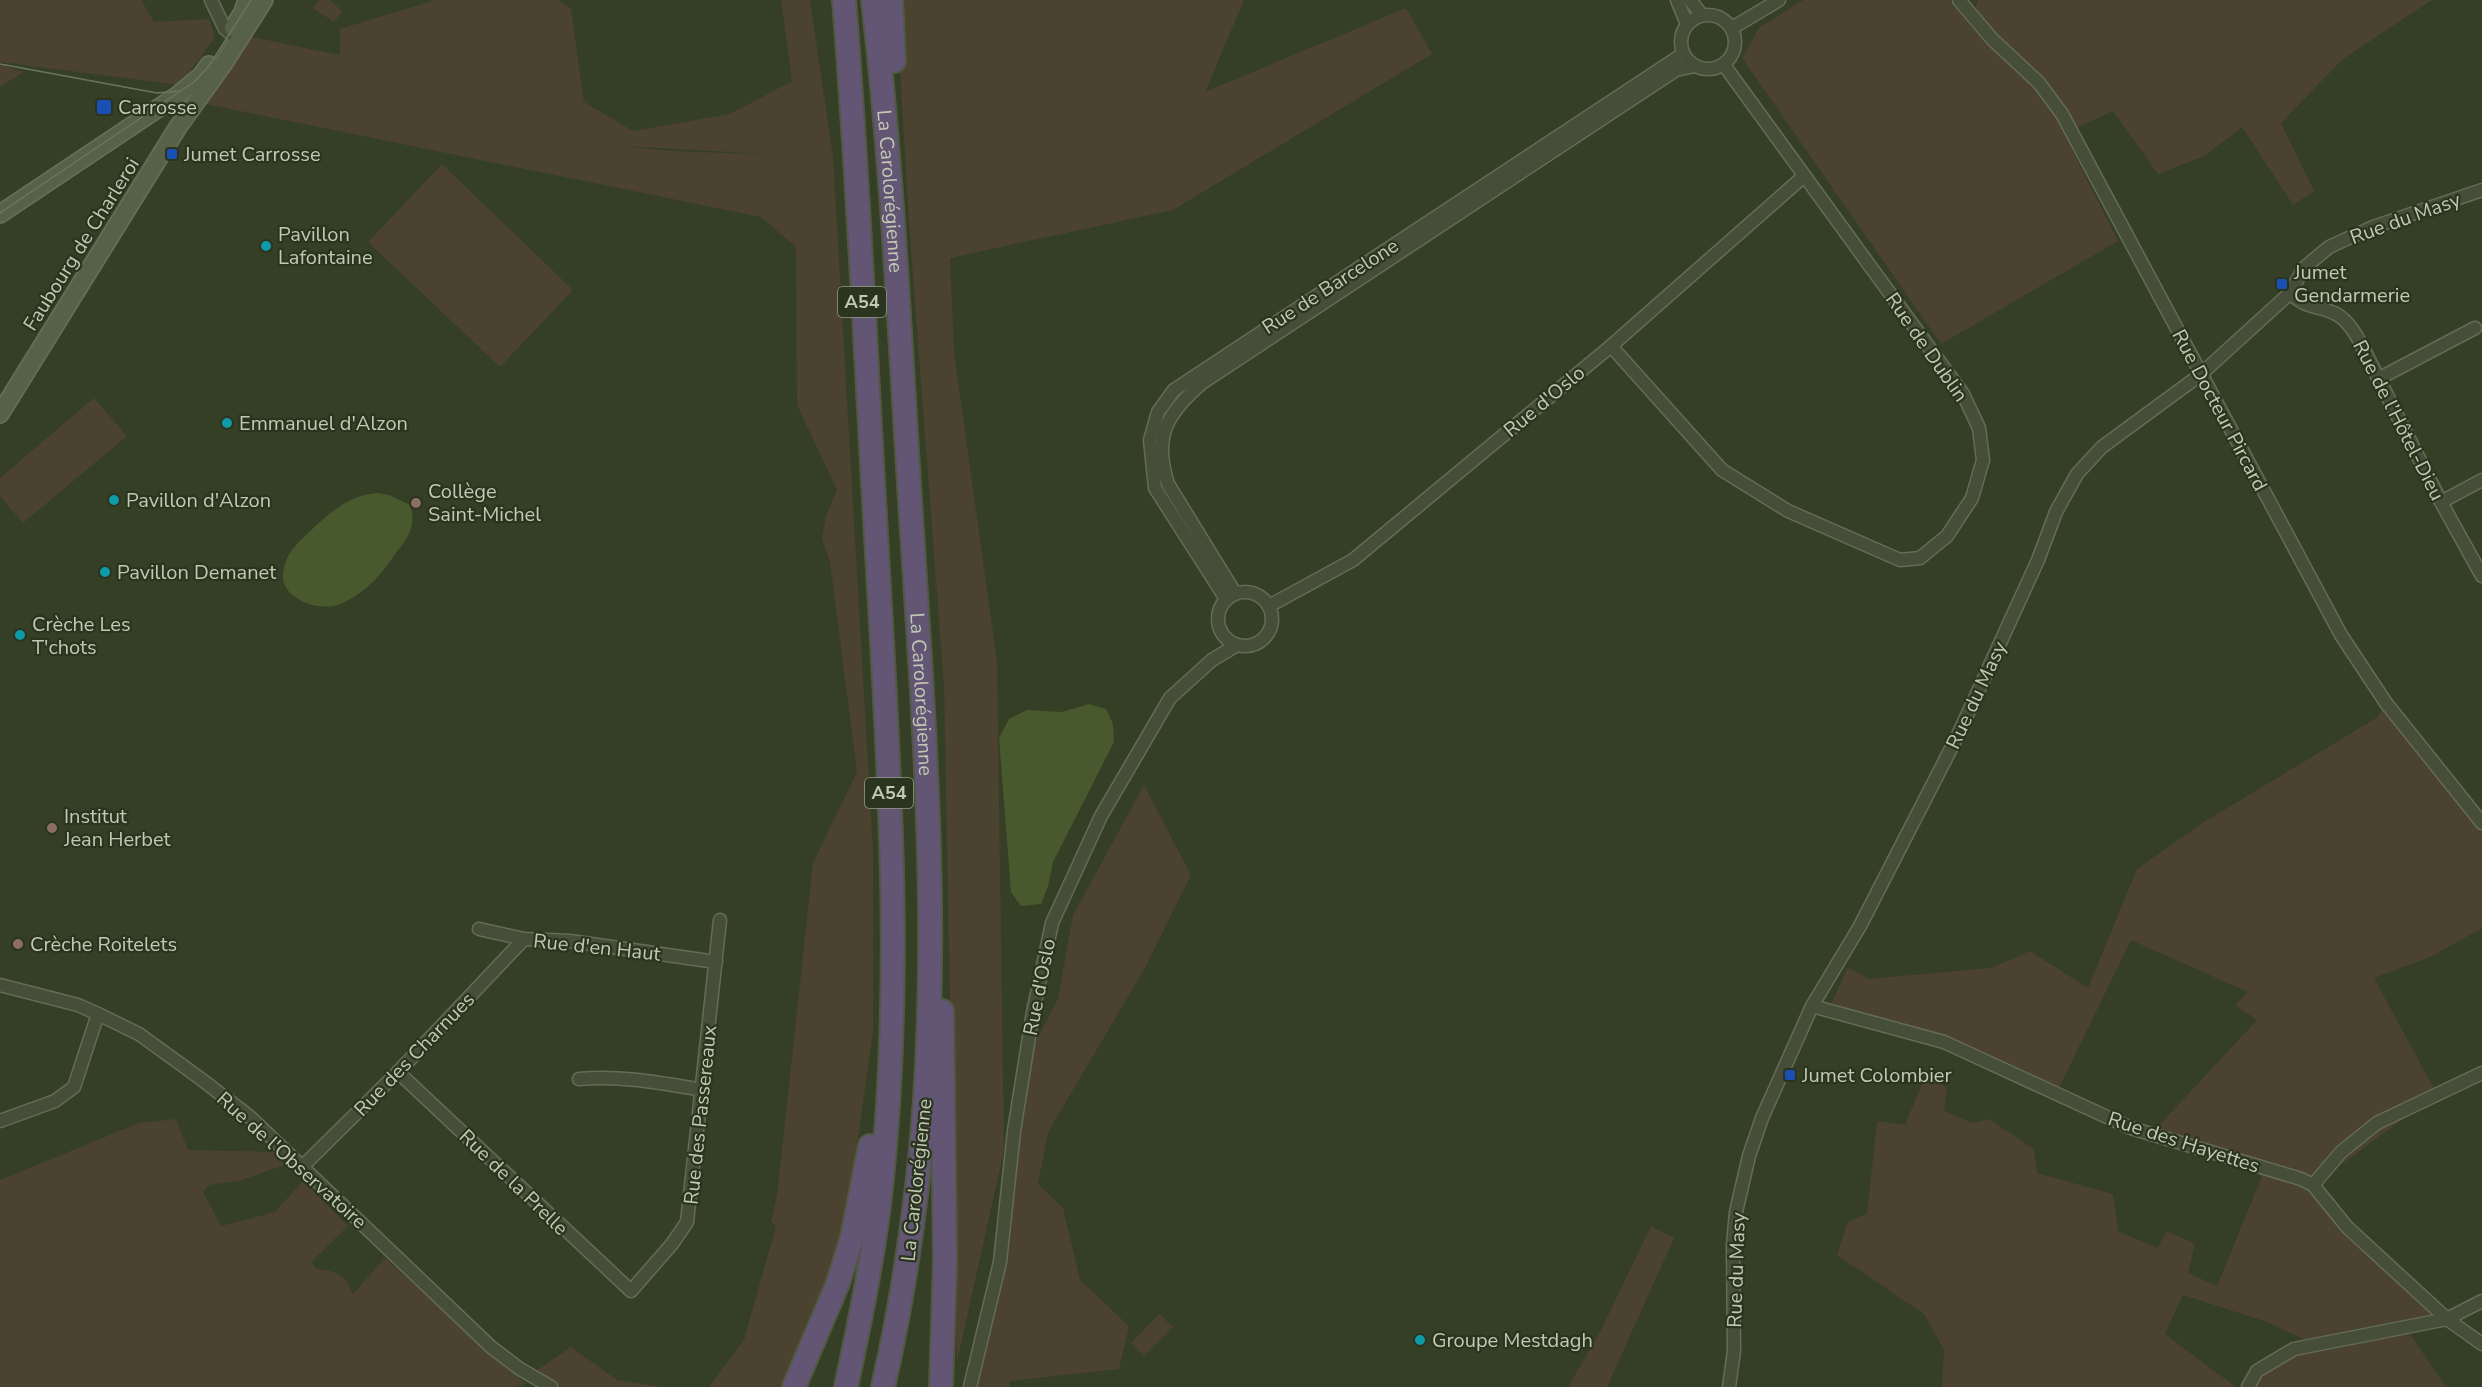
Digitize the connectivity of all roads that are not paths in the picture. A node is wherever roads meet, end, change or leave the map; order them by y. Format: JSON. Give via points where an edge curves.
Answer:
{"nodes":[{"id":1,"x":211,"y":0,"type":"edge"},
{"id":2,"x":247,"y":0,"type":"edge"},
{"id":3,"x":264,"y":0,"type":"edge"},
{"id":4,"x":829,"y":0,"type":"edge"},
{"id":5,"x":843,"y":0,"type":"edge"},
{"id":6,"x":873,"y":0,"type":"edge"},
{"id":7,"x":891,"y":0,"type":"edge"},
{"id":8,"x":1677,"y":0,"type":"edge"},
{"id":9,"x":1690,"y":0,"type":"edge"},
{"id":10,"x":1779,"y":0,"type":"edge"},
{"id":11,"x":1959,"y":0,"type":"edge"},
{"id":12,"x":1702,"y":15,"type":"junction"},
{"id":13,"x":1687,"y":24,"type":"junction"},
{"id":14,"x":1732,"y":28,"type":"junction"},
{"id":15,"x":234,"y":36,"type":"junction"},
{"id":16,"x":1683,"y":54,"type":"junction"},
{"id":17,"x":1724,"y":65,"type":"junction"},
{"id":18,"x":1695,"y":66,"type":"junction"},
{"id":19,"x":850,"y":102,"type":"junction"},
{"id":20,"x":172,"y":112,"type":"junction"},
{"id":21,"x":888,"y":145,"type":"junction"},
{"id":22,"x":1804,"y":176,"type":"junction"},
{"id":23,"x":2482,"y":190,"type":"edge"},
{"id":24,"x":124,"y":208,"type":"junction"},
{"id":25,"x":0,"y":214,"type":"edge"},
{"id":26,"x":2290,"y":293,"type":"junction"},
{"id":27,"x":2475,"y":328,"type":"dead end"},
{"id":28,"x":1611,"y":346,"type":"junction"},
{"id":29,"x":2200,"y":375,"type":"junction"},
{"id":30,"x":2378,"y":379,"type":"junction"},
{"id":31,"x":0,"y":401,"type":"edge"},
{"id":32,"x":0,"y":414,"type":"edge"},
{"id":33,"x":2482,"y":480,"type":"edge"},
{"id":34,"x":2441,"y":502,"type":"junction"},
{"id":35,"x":2482,"y":576,"type":"edge"},
{"id":36,"x":1231,"y":596,"type":"junction"},
{"id":37,"x":1269,"y":606,"type":"junction"},
{"id":38,"x":1237,"y":645,"type":"junction"},
{"id":39,"x":2482,"y":823,"type":"edge"},
{"id":40,"x":929,"y":867,"type":"junction"},
{"id":41,"x":720,"y":920,"type":"dead end"},
{"id":42,"x":479,"y":929,"type":"dead end"},
{"id":43,"x":524,"y":939,"type":"junction"},
{"id":44,"x":716,"y":962,"type":"junction"},
{"id":45,"x":0,"y":985,"type":"edge"},
{"id":46,"x":1812,"y":1006,"type":"junction"},
{"id":47,"x":98,"y":1014,"type":"junction"},
{"id":48,"x":398,"y":1072,"type":"junction"},
{"id":49,"x":2482,"y":1073,"type":"edge"},
{"id":50,"x":579,"y":1079,"type":"dead end"},
{"id":51,"x":888,"y":1084,"type":"junction"},
{"id":52,"x":703,"y":1090,"type":"junction"},
{"id":53,"x":0,"y":1120,"type":"edge"},
{"id":54,"x":302,"y":1167,"type":"junction"},
{"id":55,"x":2313,"y":1185,"type":"junction"},
{"id":56,"x":631,"y":1291,"type":"joint"},
{"id":57,"x":2482,"y":1301,"type":"edge"},
{"id":58,"x":2447,"y":1319,"type":"junction"},
{"id":59,"x":2482,"y":1344,"type":"edge"},
{"id":60,"x":551,"y":1387,"type":"edge"},
{"id":61,"x":794,"y":1387,"type":"edge"},
{"id":62,"x":846,"y":1387,"type":"edge"},
{"id":63,"x":884,"y":1387,"type":"edge"},
{"id":64,"x":941,"y":1387,"type":"edge"},
{"id":65,"x":970,"y":1387,"type":"edge"},
{"id":66,"x":1729,"y":1387,"type":"edge"},
{"id":67,"x":2248,"y":1387,"type":"edge"}],
"edges":[{"from":1,"to":15,"type":"street","via":[[225,29]]},
{"from":2,"to":15,"type":"main road"},
{"from":3,"to":15,"type":"main road"},
{"from":4,"to":19,"type":"highway","via":[[838,72]]},
{"from":5,"to":19,"type":"highway","name":"La Carolorégienne","number":"A54"},
{"from":6,"to":21,"type":"highway","name":"La Carolorégienne","number":"A54"},
{"from":7,"to":21,"type":"highway","via":[[898,116]]},
{"from":8,"to":13,"type":"street"},
{"from":9,"to":12,"type":"street"},
{"from":10,"to":14,"type":"street"},
{"from":11,"to":29,"type":"street","name":"Rue Docteur Pircard","via":[[2057,107]]},
{"from":12,"to":13,"type":"street"},
{"from":12,"to":14,"type":"street","via":[[1719,17]]},
{"from":13,"to":16,"type":"street","via":[[1681,38]]},
{"from":14,"to":17,"type":"street","via":[[1734,52]]},
{"from":15,"to":20,"type":"main road"},
{"from":15,"to":20,"type":"main road"},
{"from":16,"to":18,"type":"street"},
{"from":16,"to":36,"type":"street","name":"Rue de Barcelone","via":[[1174,390],[1158,412],[1150,440],[1155,488]]},
{"from":17,"to":18,"type":"street","via":[[1709,69]]},
{"from":17,"to":22,"type":"street","name":"Rue de Dublin"},
{"from":18,"to":36,"type":"street","name":"Rue de Barcelone","via":[[1676,70],[1183,399],[1169,417],[1161,464],[1168,484]]},
{"from":19,"to":51,"type":"highway","name":"La Carolorégienne","number":"A54","via":[[892,856],[893,981]]},
{"from":20,"to":24,"type":"main road","name":"Faubourg de Charleroi"},
{"from":20,"to":25,"type":"main road"},
{"from":21,"to":40,"type":"highway","name":"La Carolorégienne","number":"A54"},
{"from":22,"to":28,"type":"street","name":"Rue d'Oslo"},
{"from":22,"to":28,"type":"street","name":"Rue de Dublin","via":[[1963,394],[1979,428],[1983,460],[1972,498],[1947,536],[1920,558],[1900,560],[1788,511],[1722,470]]},
{"from":23,"to":26,"type":"street","name":"Rue du Masy","via":[[2373,227],[2329,247],[2304,268]]},
{"from":24,"to":31,"type":"main road"},
{"from":24,"to":32,"type":"main road","name":"Faubourg de Charleroi"},
{"from":26,"to":29,"type":"street","name":"Rue du Masy"},
{"from":26,"to":30,"type":"street","name":"Rue de l’Hôtel-Dieu","via":[[2303,305],[2336,313],[2349,324]]},
{"from":27,"to":30,"type":"street"},
{"from":28,"to":37,"type":"street","name":"Rue d'Oslo","via":[[1353,560]]},
{"from":29,"to":39,"type":"street","name":"Rue Docteur Pircard","via":[[2341,635],[2386,703]]},
{"from":29,"to":46,"type":"street","name":"Rue du Masy","via":[[2102,447],[2077,474],[2056,512],[1958,735],[1860,926]]},
{"from":30,"to":34,"type":"street","name":"Rue de l’Hôtel-Dieu"},
{"from":33,"to":34,"type":"street"},
{"from":34,"to":35,"type":"street","name":"Rue de l’Hôtel-Dieu"},
{"from":36,"to":37,"type":"street","via":[[1245,591],[1254,593]]},
{"from":36,"to":38,"type":"street","via":[[1221,606],[1218,625],[1229,641]]},
{"from":37,"to":38,"type":"street","via":[[1272,624],[1263,639],[1256,644]]},
{"from":38,"to":65,"type":"street","name":"Rue d'Oslo","via":[[1212,660],[1170,698],[1101,816],[1052,923],[1014,1131],[1000,1262]]},
{"from":40,"to":63,"type":"highway","name":"La Carolorégienne","number":"A54","via":[[926,1076],[918,1184],[902,1298]]},
{"from":40,"to":64,"type":"highway","via":[[940,903],[945,1261]]},
{"from":41,"to":44,"type":"street","name":"Rue des Passereaux"},
{"from":42,"to":43,"type":"street","name":"Rue d'en Haut"},
{"from":43,"to":44,"type":"street","name":"Rue d'en Haut","via":[[570,941]]},
{"from":43,"to":48,"type":"street","name":"Rue des Charnues"},
{"from":44,"to":52,"type":"street","name":"Rue des Passereaux"},
{"from":45,"to":47,"type":"street","name":"Rue de l'Observatoire"},
{"from":46,"to":55,"type":"street","name":"Rue des Hayettes","via":[[1944,1042],[2131,1128]]},
{"from":46,"to":66,"type":"street","name":"Rue du Masy","via":[[1762,1118],[1738,1202],[1734,1351]]},
{"from":47,"to":53,"type":"street","via":[[74,1087],[55,1101]]},
{"from":47,"to":54,"type":"street","name":"Rue de l'Observatoire","via":[[139,1034],[201,1079]]},
{"from":48,"to":54,"type":"street","name":"Rue des Charnues"},
{"from":48,"to":56,"type":"street","name":"Rue de la Prelle"},
{"from":49,"to":55,"type":"street","via":[[2377,1123],[2341,1152]]},
{"from":50,"to":52,"type":"street","via":[[635,1079]]},
{"from":51,"to":61,"type":"highway","via":[[875,1108],[867,1171],[852,1238],[838,1283]]},
{"from":51,"to":62,"type":"highway","name":"La Carolorégienne","number":"A54","via":[[881,1187],[866,1291]]},
{"from":52,"to":56,"type":"street","name":"Rue des Passereaux","via":[[687,1222]]},
{"from":54,"to":60,"type":"street","name":"Rue de l'Observatoire","via":[[491,1347]]},
{"from":55,"to":58,"type":"street","name":"Rue des Hayettes","via":[[2347,1227]]},
{"from":57,"to":58,"type":"street"},
{"from":58,"to":59,"type":"street","name":"Rue des Hayettes"},
{"from":58,"to":67,"type":"street","via":[[2294,1349],[2257,1371]]}]}
